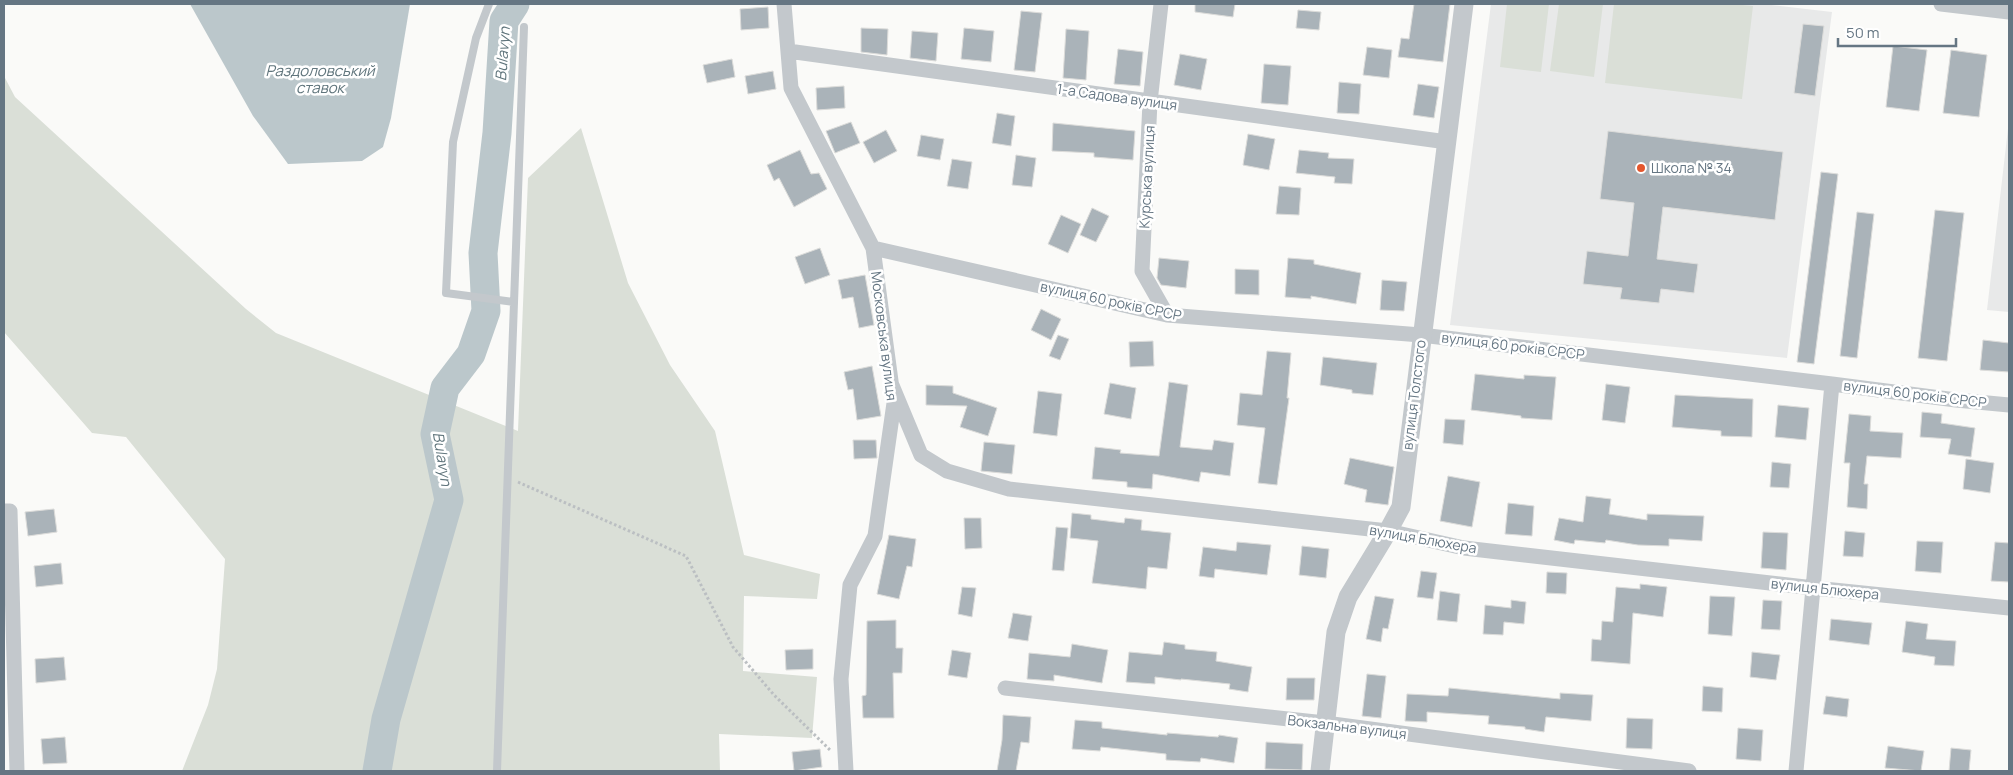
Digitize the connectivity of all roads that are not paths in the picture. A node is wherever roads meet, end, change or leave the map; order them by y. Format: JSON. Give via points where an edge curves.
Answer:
{"nodes":[{"id":1,"x":489,"y":4,"type":"edge"},
{"id":2,"x":784,"y":4,"type":"edge"},
{"id":3,"x":1161,"y":4,"type":"edge"},
{"id":4,"x":1464,"y":4,"type":"edge"},
{"id":5,"x":1941,"y":4,"type":"edge"},
{"id":6,"x":2009,"y":12,"type":"edge"},
{"id":7,"x":524,"y":27,"type":"dead end"},
{"id":8,"x":788,"y":51,"type":"junction"},
{"id":9,"x":1150,"y":102,"type":"junction"},
{"id":10,"x":1447,"y":142,"type":"junction"},
{"id":11,"x":873,"y":248,"type":"junction"},
{"id":12,"x":514,"y":302,"type":"junction"},
{"id":13,"x":1167,"y":315,"type":"junction"},
{"id":14,"x":1421,"y":335,"type":"junction"},
{"id":15,"x":891,"y":383,"type":"junction"},
{"id":16,"x":1832,"y":384,"type":"junction"},
{"id":17,"x":2009,"y":405,"type":"edge"},
{"id":18,"x":4,"y":511,"type":"edge"},
{"id":19,"x":1388,"y":531,"type":"junction"},
{"id":20,"x":1814,"y":588,"type":"junction"},
{"id":21,"x":2009,"y":608,"type":"edge"},
{"id":22,"x":1005,"y":688,"type":"dead end"},
{"id":23,"x":1325,"y":723,"type":"junction"},
{"id":24,"x":846,"y":768,"type":"edge"},
{"id":25,"x":17,"y":771,"type":"edge"},
{"id":26,"x":497,"y":771,"type":"edge"},
{"id":27,"x":1320,"y":771,"type":"edge"},
{"id":28,"x":1689,"y":771,"type":"edge"},
{"id":29,"x":1796,"y":771,"type":"edge"}],
"edges":[{"from":1,"to":12,"type":"lane","via":[[476,38],[453,142],[446,293]]},
{"from":2,"to":8,"type":"street","name":"Московська вулиця"},
{"from":3,"to":9,"type":"street","name":"Курська вулиця"},
{"from":4,"to":10,"type":"street","name":"вулиця Толстого"},
{"from":5,"to":6,"type":"street"},
{"from":7,"to":12,"type":"lane"},
{"from":8,"to":9,"type":"street","name":"1-а Садова вулиця"},
{"from":8,"to":11,"type":"street","name":"Московська вулиця","via":[[791,88]]},
{"from":9,"to":10,"type":"street","name":"1-а Садова вулиця"},
{"from":9,"to":13,"type":"street","name":"Курська вулиця","via":[[1142,271]]},
{"from":10,"to":14,"type":"street","name":"вулиця Толстого"},
{"from":11,"to":13,"type":"street","name":"вулиця 60 років СРСР"},
{"from":11,"to":15,"type":"street","name":"Московська вулиця"},
{"from":12,"to":26,"type":"lane"},
{"from":13,"to":14,"type":"street","name":"вулиця 60 років СРСР"},
{"from":14,"to":16,"type":"street","name":"вулиця 60 років СРСР"},
{"from":14,"to":19,"type":"street","name":"вулиця Толстого","via":[[1400,507]]},
{"from":15,"to":19,"type":"street","name":"вулиця Блюхера","via":[[921,455],[946,471],[1009,489]]},
{"from":15,"to":24,"type":"street","name":"Московська вулиця","via":[[894,403],[874,536],[850,585],[841,680]]},
{"from":16,"to":17,"type":"street","name":"вулиця 60 років СРСР"},
{"from":16,"to":20,"type":"street"},
{"from":18,"to":25,"type":"street","via":[[10,511]]},
{"from":19,"to":20,"type":"street","name":"вулиця Блюхера","via":[[1464,548]]},
{"from":19,"to":23,"type":"street","name":"вулиця Толстого","via":[[1348,598],[1336,632]]},
{"from":20,"to":21,"type":"street","name":"вулиця Блюхера"},
{"from":20,"to":29,"type":"street"},
{"from":22,"to":23,"type":"street","name":"Вокзальна вулиця"},
{"from":23,"to":27,"type":"street","name":"вулиця Толстого"},
{"from":23,"to":28,"type":"street","name":"Вокзальна вулиця"}]}
